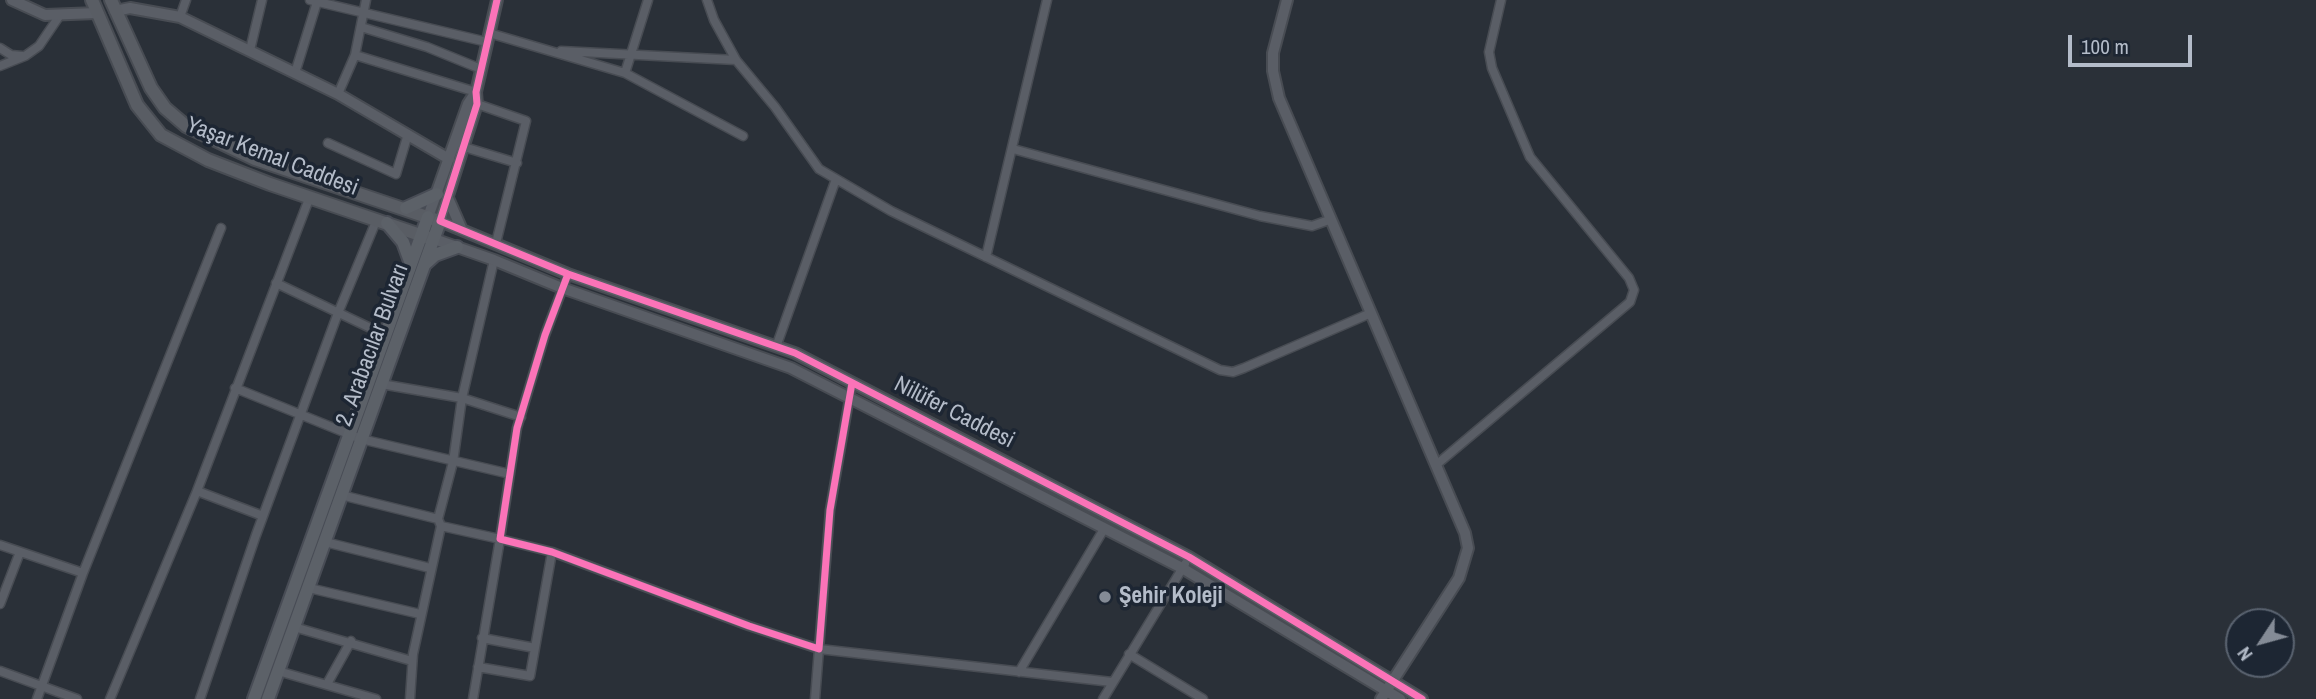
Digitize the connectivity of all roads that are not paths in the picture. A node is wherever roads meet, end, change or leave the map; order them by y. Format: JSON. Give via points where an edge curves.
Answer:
{"nodes":[{"id":1,"x":12,"y":0,"type":"edge"},
{"id":2,"x":92,"y":0,"type":"edge"},
{"id":3,"x":186,"y":0,"type":"edge"},
{"id":4,"x":262,"y":0,"type":"edge"},
{"id":5,"x":366,"y":0,"type":"edge"},
{"id":6,"x":497,"y":0,"type":"edge"},
{"id":7,"x":648,"y":0,"type":"edge"},
{"id":8,"x":707,"y":0,"type":"edge"},
{"id":9,"x":1047,"y":0,"type":"edge"},
{"id":10,"x":1287,"y":0,"type":"edge"},
{"id":11,"x":1501,"y":0,"type":"edge"},
{"id":12,"x":313,"y":1,"type":"edge"},
{"id":13,"x":113,"y":6,"type":"edge"},
{"id":14,"x":364,"y":11,"type":"junction"},
{"id":15,"x":97,"y":13,"type":"junction"},
{"id":16,"x":60,"y":15,"type":"junction"},
{"id":17,"x":180,"y":17,"type":"junction"},
{"id":18,"x":361,"y":27,"type":"junction"},
{"id":19,"x":488,"y":37,"type":"junction"},
{"id":20,"x":0,"y":48,"type":"edge"},
{"id":21,"x":250,"y":50,"type":"junction"},
{"id":22,"x":551,"y":51,"type":"junction"},
{"id":23,"x":633,"y":53,"type":"junction"},
{"id":24,"x":355,"y":55,"type":"junction"},
{"id":25,"x":25,"y":56,"type":"junction"},
{"id":26,"x":736,"y":60,"type":"junction"},
{"id":27,"x":0,"y":66,"type":"edge"},
{"id":28,"x":481,"y":69,"type":"junction"},
{"id":29,"x":295,"y":73,"type":"junction"},
{"id":30,"x":625,"y":73,"type":"junction"},
{"id":31,"x":476,"y":92,"type":"junction"},
{"id":32,"x":338,"y":94,"type":"junction"},
{"id":33,"x":477,"y":104,"type":"junction"},
{"id":34,"x":408,"y":134,"type":"junction"},
{"id":35,"x":743,"y":136,"type":"dead end"},
{"id":36,"x":328,"y":143,"type":"dead end"},
{"id":37,"x":464,"y":147,"type":"junction"},
{"id":38,"x":1013,"y":149,"type":"junction"},
{"id":39,"x":449,"y":159,"type":"junction"},
{"id":40,"x":517,"y":163,"type":"junction"},
{"id":41,"x":836,"y":179,"type":"junction"},
{"id":42,"x":442,"y":196,"type":"junction"},
{"id":43,"x":309,"y":198,"type":"junction"},
{"id":44,"x":406,"y":208,"type":"junction"},
{"id":45,"x":434,"y":219,"type":"junction"},
{"id":46,"x":1329,"y":220,"type":"junction"},
{"id":47,"x":382,"y":221,"type":"junction"},
{"id":48,"x":221,"y":228,"type":"dead end"},
{"id":49,"x":462,"y":230,"type":"junction"},
{"id":50,"x":428,"y":237,"type":"junction"},
{"id":51,"x":496,"y":243,"type":"junction"},
{"id":52,"x":457,"y":247,"type":"junction"},
{"id":53,"x":986,"y":257,"type":"junction"},
{"id":54,"x":494,"y":260,"type":"junction"},
{"id":55,"x":418,"y":264,"type":"junction"},
{"id":56,"x":568,"y":274,"type":"junction"},
{"id":57,"x":276,"y":284,"type":"junction"},
{"id":58,"x":562,"y":288,"type":"junction"},
{"id":59,"x":338,"y":313,"type":"junction"},
{"id":60,"x":1371,"y":313,"type":"junction"},
{"id":61,"x":383,"y":334,"type":"dead end"},
{"id":62,"x":776,"y":346,"type":"junction"},
{"id":63,"x":852,"y":383,"type":"junction"},
{"id":64,"x":381,"y":384,"type":"junction"},
{"id":65,"x":235,"y":388,"type":"junction"},
{"id":66,"x":462,"y":398,"type":"junction"},
{"id":67,"x":849,"y":400,"type":"junction"},
{"id":68,"x":302,"y":414,"type":"junction"},
{"id":69,"x":520,"y":417,"type":"junction"},
{"id":70,"x":356,"y":436,"type":"junction"},
{"id":71,"x":453,"y":462,"type":"junction"},
{"id":72,"x":1436,"y":465,"type":"junction"},
{"id":73,"x":510,"y":474,"type":"junction"},
{"id":74,"x":197,"y":491,"type":"junction"},
{"id":75,"x":341,"y":495,"type":"junction"},
{"id":76,"x":263,"y":516,"type":"junction"},
{"id":77,"x":440,"y":522,"type":"junction"},
{"id":78,"x":1104,"y":529,"type":"junction"},
{"id":79,"x":500,"y":540,"type":"junction"},
{"id":80,"x":325,"y":542,"type":"junction"},
{"id":81,"x":0,"y":545,"type":"edge"},
{"id":82,"x":20,"y":552,"type":"junction"},
{"id":83,"x":552,"y":552,"type":"junction"},
{"id":84,"x":1189,"y":557,"type":"junction"},
{"id":85,"x":430,"y":568,"type":"junction"},
{"id":86,"x":1182,"y":569,"type":"junction"},
{"id":87,"x":83,"y":573,"type":"junction"},
{"id":88,"x":309,"y":588,"type":"junction"},
{"id":89,"x":0,"y":604,"type":"edge"},
{"id":90,"x":420,"y":614,"type":"junction"},
{"id":91,"x":294,"y":627,"type":"junction"},
{"id":92,"x":482,"y":638,"type":"junction"},
{"id":93,"x":351,"y":641,"type":"junction"},
{"id":94,"x":535,"y":648,"type":"junction"},
{"id":95,"x":819,"y":649,"type":"junction"},
{"id":96,"x":1129,"y":654,"type":"junction"},
{"id":97,"x":412,"y":661,"type":"junction"},
{"id":98,"x":478,"y":667,"type":"junction"},
{"id":99,"x":0,"y":671,"type":"edge"},
{"id":100,"x":278,"y":671,"type":"junction"},
{"id":101,"x":1019,"y":672,"type":"junction"},
{"id":102,"x":1112,"y":682,"type":"junction"},
{"id":103,"x":327,"y":684,"type":"junction"},
{"id":104,"x":41,"y":686,"type":"junction"},
{"id":105,"x":1387,"y":690,"type":"edge"},
{"id":106,"x":37,"y":699,"type":"edge"},
{"id":107,"x":77,"y":699,"type":"edge"},
{"id":108,"x":110,"y":699,"type":"edge"},
{"id":109,"x":200,"y":699,"type":"edge"},
{"id":110,"x":254,"y":699,"type":"edge"},
{"id":111,"x":268,"y":699,"type":"edge"},
{"id":112,"x":376,"y":699,"type":"edge"},
{"id":113,"x":410,"y":699,"type":"edge"},
{"id":114,"x":473,"y":699,"type":"edge"},
{"id":115,"x":814,"y":699,"type":"edge"},
{"id":116,"x":1103,"y":699,"type":"edge"},
{"id":117,"x":1203,"y":699,"type":"edge"},
{"id":118,"x":1400,"y":699,"type":"edge"},
{"id":119,"x":1422,"y":699,"type":"edge"}],
"edges":[{"from":1,"to":16,"type":"street","via":[[45,16]]},
{"from":2,"to":15,"type":"main road","name":"Yaşar Kemal Caddesi"},
{"from":3,"to":17,"type":"street"},
{"from":4,"to":21,"type":"street"},
{"from":5,"to":14,"type":"street"},
{"from":6,"to":19,"type":"street"},
{"from":7,"to":23,"type":"street"},
{"from":8,"to":26,"type":"street"},
{"from":9,"to":38,"type":"street"},
{"from":10,"to":46,"type":"street","via":[[1273,71],[1279,99]]},
{"from":11,"to":72,"type":"street","via":[[1489,52],[1530,157],[1634,290],[1630,302]]},
{"from":12,"to":14,"type":"street"},
{"from":12,"to":29,"type":"street"},
{"from":13,"to":17,"type":"street"},
{"from":13,"to":44,"type":"main road","name":"Yaşar Kemal Caddesi","via":[[151,89],[180,122],[256,159]]},
{"from":14,"to":18,"type":"street"},
{"from":14,"to":19,"type":"street"},
{"from":15,"to":16,"type":"street"},
{"from":15,"to":43,"type":"main road","name":"Yaşar Kemal Caddesi","via":[[137,104],[161,135],[208,160]]},
{"from":16,"to":25,"type":"street","via":[[39,46]]},
{"from":17,"to":21,"type":"street"},
{"from":18,"to":24,"type":"street"},
{"from":18,"to":28,"type":"street"},
{"from":19,"to":22,"type":"street"},
{"from":19,"to":28,"type":"street"},
{"from":20,"to":25,"type":"street","via":[[10,55]]},
{"from":21,"to":29,"type":"street"},
{"from":22,"to":23,"type":"street"},
{"from":22,"to":30,"type":"street"},
{"from":23,"to":26,"type":"street"},
{"from":23,"to":30,"type":"street"},
{"from":24,"to":31,"type":"street"},
{"from":24,"to":32,"type":"street"},
{"from":25,"to":27,"type":"street"},
{"from":26,"to":41,"type":"street","via":[[819,169]]},
{"from":28,"to":31,"type":"street"},
{"from":29,"to":32,"type":"street"},
{"from":30,"to":35,"type":"street"},
{"from":31,"to":33,"type":"street"},
{"from":31,"to":39,"type":"street"},
{"from":32,"to":34,"type":"street"},
{"from":33,"to":37,"type":"street"},
{"from":33,"to":40,"type":"street","via":[[526,121]]},
{"from":34,"to":36,"type":"street","via":[[396,174]]},
{"from":34,"to":39,"type":"street"},
{"from":37,"to":40,"type":"street"},
{"from":37,"to":42,"type":"street"},
{"from":38,"to":46,"type":"street","via":[[1260,216],[1312,226]]},
{"from":38,"to":53,"type":"street"},
{"from":39,"to":42,"type":"street"},
{"from":40,"to":51,"type":"street"},
{"from":41,"to":53,"type":"street"},
{"from":41,"to":62,"type":"street"},
{"from":42,"to":44,"type":"main road"},
{"from":42,"to":45,"type":"street"},
{"from":42,"to":49,"type":"street"},
{"from":43,"to":47,"type":"main road","name":"Yaşar Kemal Caddesi"},
{"from":43,"to":57,"type":"street"},
{"from":44,"to":45,"type":"main road","name":"Yaşar Kemal Caddesi"},
{"from":45,"to":49,"type":"street","name":"Nilüfer Caddesi"},
{"from":45,"to":50,"type":"main road"},
{"from":46,"to":60,"type":"street"},
{"from":47,"to":50,"type":"main road","name":"Yaşar Kemal Caddesi"},
{"from":47,"to":55,"type":"main road"},
{"from":47,"to":59,"type":"street"},
{"from":48,"to":87,"type":"street"},
{"from":49,"to":51,"type":"street","name":"Nilüfer Caddesi"},
{"from":50,"to":52,"type":"street"},
{"from":50,"to":55,"type":"main road"},
{"from":51,"to":56,"type":"street","name":"Nilüfer Caddesi"},
{"from":52,"to":54,"type":"street"},
{"from":52,"to":55,"type":"main road"},
{"from":53,"to":60,"type":"street","via":[[1220,370],[1233,372]]},
{"from":54,"to":58,"type":"street"},
{"from":54,"to":66,"type":"street"},
{"from":55,"to":64,"type":"main road","name":"2. Arabacılar Bulvarı"},
{"from":55,"to":70,"type":"main road"},
{"from":56,"to":58,"type":"street"},
{"from":56,"to":62,"type":"street","name":"Nilüfer Caddesi"},
{"from":57,"to":59,"type":"street"},
{"from":57,"to":65,"type":"street"},
{"from":58,"to":67,"type":"street","via":[[791,368]]},
{"from":58,"to":69,"type":"street"},
{"from":59,"to":61,"type":"street"},
{"from":59,"to":68,"type":"street"},
{"from":60,"to":72,"type":"street"},
{"from":62,"to":63,"type":"street","name":"Nilüfer Caddesi"},
{"from":63,"to":67,"type":"street"},
{"from":63,"to":84,"type":"street","name":"Nilüfer Caddesi"},
{"from":64,"to":66,"type":"street"},
{"from":64,"to":70,"type":"main road","name":"2. Arabacılar Bulvarı"},
{"from":65,"to":68,"type":"street"},
{"from":65,"to":74,"type":"street"},
{"from":66,"to":69,"type":"street"},
{"from":66,"to":71,"type":"street"},
{"from":67,"to":78,"type":"street"},
{"from":67,"to":95,"type":"street","via":[[830,510]]},
{"from":68,"to":70,"type":"street"},
{"from":68,"to":76,"type":"street"},
{"from":69,"to":73,"type":"street"},
{"from":70,"to":71,"type":"street"},
{"from":70,"to":75,"type":"main road","name":"2. Arabacılar Bulvarı"},
{"from":70,"to":110,"type":"main road"},
{"from":71,"to":73,"type":"street"},
{"from":71,"to":77,"type":"street"},
{"from":72,"to":105,"type":"street","via":[[1465,533],[1465,563]]},
{"from":73,"to":79,"type":"street"},
{"from":74,"to":76,"type":"street"},
{"from":74,"to":108,"type":"street"},
{"from":75,"to":77,"type":"street"},
{"from":75,"to":80,"type":"main road","name":"2. Arabacılar Bulvarı"},
{"from":76,"to":109,"type":"street"},
{"from":77,"to":79,"type":"street"},
{"from":77,"to":85,"type":"street"},
{"from":78,"to":86,"type":"street"},
{"from":78,"to":101,"type":"street"},
{"from":79,"to":83,"type":"street"},
{"from":79,"to":92,"type":"street"},
{"from":80,"to":85,"type":"street"},
{"from":80,"to":88,"type":"main road","name":"2. Arabacılar Bulvarı"},
{"from":81,"to":82,"type":"street"},
{"from":82,"to":87,"type":"street"},
{"from":82,"to":89,"type":"street"},
{"from":83,"to":94,"type":"street"},
{"from":83,"to":95,"type":"street"},
{"from":84,"to":86,"type":"street"},
{"from":84,"to":105,"type":"street","name":"Nilüfer Caddesi"},
{"from":85,"to":90,"type":"street"},
{"from":86,"to":96,"type":"street"},
{"from":86,"to":105,"type":"street"},
{"from":87,"to":104,"type":"street"},
{"from":88,"to":90,"type":"street"},
{"from":88,"to":91,"type":"main road","name":"2. Arabacılar Bulvarı"},
{"from":90,"to":97,"type":"street"},
{"from":91,"to":93,"type":"street"},
{"from":91,"to":100,"type":"main road","name":"2. Arabacılar Bulvarı"},
{"from":92,"to":94,"type":"street"},
{"from":92,"to":98,"type":"street"},
{"from":93,"to":97,"type":"street"},
{"from":93,"to":103,"type":"street"},
{"from":94,"to":98,"type":"street","via":[[530,676]]},
{"from":95,"to":101,"type":"street"},
{"from":95,"to":115,"type":"street"},
{"from":96,"to":102,"type":"street"},
{"from":96,"to":117,"type":"street"},
{"from":97,"to":113,"type":"street"},
{"from":98,"to":114,"type":"street"},
{"from":99,"to":104,"type":"street"},
{"from":100,"to":103,"type":"street"},
{"from":100,"to":111,"type":"main road","name":"2. Arabacılar Bulvarı"},
{"from":101,"to":102,"type":"street"},
{"from":102,"to":116,"type":"street"},
{"from":103,"to":112,"type":"street"},
{"from":104,"to":106,"type":"street"},
{"from":104,"to":107,"type":"street"},
{"from":105,"to":118,"type":"street"},
{"from":105,"to":119,"type":"street","name":"Nilüfer Caddesi"}]}
